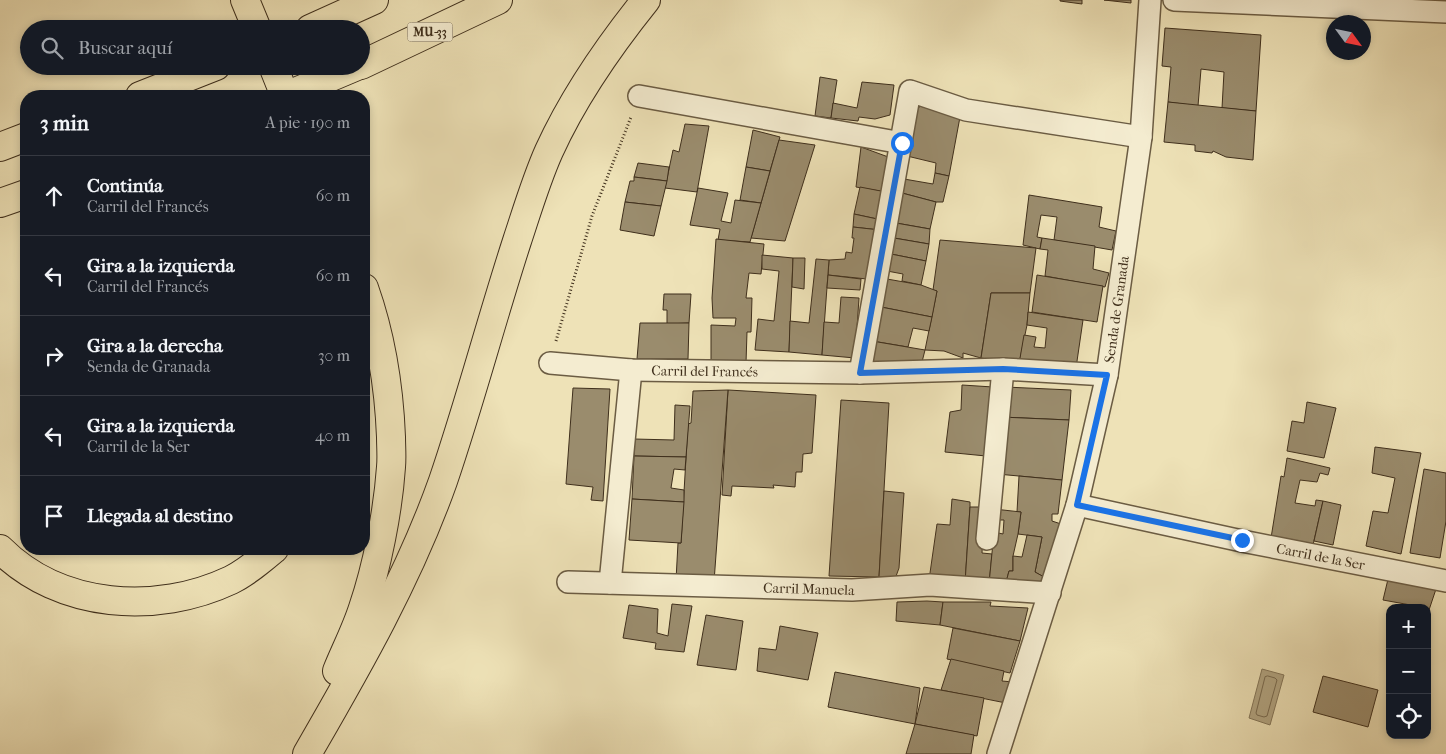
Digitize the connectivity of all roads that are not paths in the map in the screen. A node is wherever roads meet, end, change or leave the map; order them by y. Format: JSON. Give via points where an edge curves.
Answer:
{"nodes":[{"id":1,"x":245,"y":0,"type":"edge"},
{"id":2,"x":374,"y":0,"type":"edge"},
{"id":3,"x":498,"y":0,"type":"edge"},
{"id":4,"x":646,"y":0,"type":"edge"},
{"id":5,"x":1150,"y":0,"type":"edge"},
{"id":6,"x":1174,"y":0,"type":"edge"},
{"id":7,"x":1446,"y":12,"type":"edge"},
{"id":8,"x":253,"y":20,"type":"edge"},
{"id":9,"x":330,"y":20,"type":"edge"},
{"id":10,"x":370,"y":60,"type":"edge"},
{"id":11,"x":193,"y":75,"type":"edge"},
{"id":12,"x":277,"y":75,"type":"edge"},
{"id":13,"x":336,"y":75,"type":"edge"},
{"id":14,"x":155,"y":90,"type":"edge"},
{"id":15,"x":283,"y":90,"type":"edge"},
{"id":16,"x":300,"y":90,"type":"edge"},
{"id":17,"x":639,"y":96,"type":"road end"},
{"id":18,"x":20,"y":128,"type":"edge"},
{"id":19,"x":0,"y":133,"type":"edge"},
{"id":20,"x":1141,"y":137,"type":"junction"},
{"id":21,"x":20,"y":139,"type":"edge"},
{"id":22,"x":902,"y":143,"type":"junction"},
{"id":23,"x":0,"y":147,"type":"edge"},
{"id":24,"x":20,"y":196,"type":"edge"},
{"id":25,"x":0,"y":202,"type":"edge"},
{"id":26,"x":20,"y":211,"type":"edge"},
{"id":27,"x":0,"y":214,"type":"edge"},
{"id":28,"x":370,"y":304,"type":"edge"},
{"id":29,"x":550,"y":364,"type":"road end"},
{"id":30,"x":1003,"y":369,"type":"junction"},
{"id":31,"x":631,"y":370,"type":"junction"},
{"id":32,"x":860,"y":373,"type":"junction"},
{"id":33,"x":1107,"y":375,"type":"junction"},
{"id":34,"x":1077,"y":505,"type":"junction"},
{"id":35,"x":987,"y":538,"type":"dead end"},
{"id":36,"x":0,"y":549,"type":"edge"},
{"id":37,"x":267,"y":555,"type":"edge"},
{"id":38,"x":1446,"y":581,"type":"edge"},
{"id":39,"x":568,"y":582,"type":"dead end"},
{"id":40,"x":610,"y":583,"type":"junction"},
{"id":41,"x":1050,"y":593,"type":"junction"},
{"id":42,"x":297,"y":754,"type":"edge"},
{"id":43,"x":307,"y":754,"type":"edge"},
{"id":44,"x":998,"y":754,"type":"edge"}],
"edges":[{"from":1,"to":8,"type":"highway"},
{"from":2,"to":9,"type":"highway"},
{"from":3,"to":10,"type":"highway","number":"MU-33"},
{"from":4,"to":43,"type":"highway","via":[[595,70],[549,152],[426,527],[350,681]]},
{"from":5,"to":20,"type":"street","name":"Senda de Granada"},
{"from":6,"to":7,"type":"street"},
{"from":11,"to":14,"type":"highway"},
{"from":12,"to":15,"type":"highway"},
{"from":13,"to":16,"type":"highway"},
{"from":17,"to":22,"type":"street"},
{"from":18,"to":19,"type":"highway"},
{"from":20,"to":22,"type":"street","via":[[966,110],[910,91]]},
{"from":20,"to":33,"type":"street","name":"Senda de Granada"},
{"from":21,"to":23,"type":"highway"},
{"from":22,"to":32,"type":"street"},
{"from":24,"to":25,"type":"highway"},
{"from":26,"to":27,"type":"highway"},
{"from":28,"to":42,"type":"highway","via":[[385,369],[390,417],[392,466],[386,512],[363,608],[337,672]]},
{"from":29,"to":31,"type":"street","name":"Carril del Francés"},
{"from":30,"to":32,"type":"street","name":"Carril del Francés"},
{"from":30,"to":33,"type":"street","name":"Carril del Francés"},
{"from":30,"to":35,"type":"street"},
{"from":31,"to":32,"type":"street","name":"Carril del Francés"},
{"from":31,"to":40,"type":"street"},
{"from":33,"to":34,"type":"street","name":"Senda de Granada"},
{"from":34,"to":38,"type":"street","name":"Carril de la Ser"},
{"from":34,"to":41,"type":"street","name":"Senda de Granada"},
{"from":36,"to":37,"type":"highway","via":[[50,584],[96,598],[124,602],[175,599],[204,591],[232,579]]},
{"from":39,"to":40,"type":"street","name":"Carril Manuela"},
{"from":40,"to":41,"type":"street","name":"Carril Manuela","via":[[852,590],[930,585]]},
{"from":41,"to":44,"type":"street","name":"Senda de Granada"}]}
